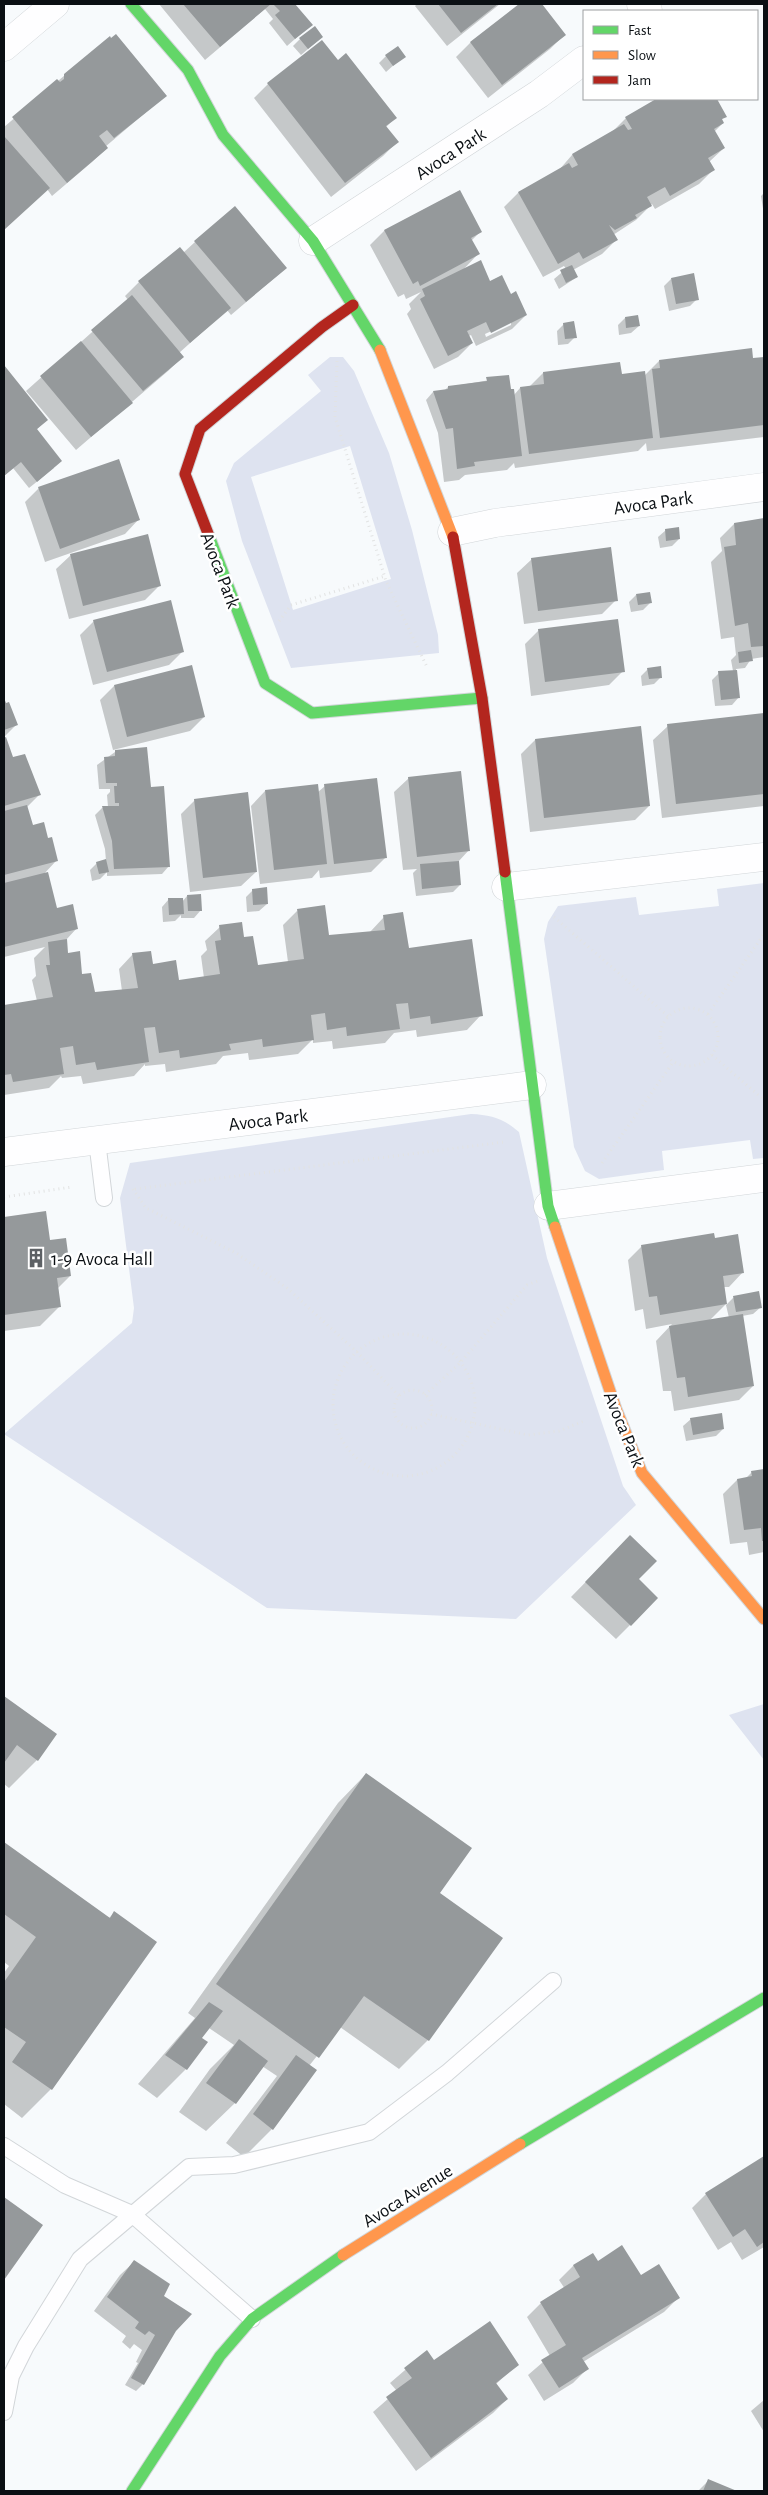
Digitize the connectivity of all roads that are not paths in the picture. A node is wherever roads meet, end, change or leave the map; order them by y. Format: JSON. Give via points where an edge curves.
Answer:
{"nodes":[{"id":1,"x":54,"y":4,"type":"edge"},
{"id":2,"x":132,"y":4,"type":"edge"},
{"id":3,"x":4,"y":47,"type":"edge"},
{"id":4,"x":583,"y":61,"type":"edge"},
{"id":5,"x":313,"y":241,"type":"junction"},
{"id":6,"x":353,"y":305,"type":"junction"},
{"id":7,"x":764,"y":487,"type":"edge"},
{"id":8,"x":452,"y":532,"type":"junction"},
{"id":9,"x":482,"y":698,"type":"junction"},
{"id":10,"x":764,"y":857,"type":"edge"},
{"id":11,"x":506,"y":887,"type":"junction"},
{"id":12,"x":532,"y":1085,"type":"junction"},
{"id":13,"x":97,"y":1141,"type":"junction"},
{"id":14,"x":4,"y":1152,"type":"edge"},
{"id":15,"x":764,"y":1178,"type":"edge"},
{"id":16,"x":103,"y":1194,"type":"road end"},
{"id":17,"x":548,"y":1206,"type":"junction"},
{"id":18,"x":764,"y":1619,"type":"edge"},
{"id":19,"x":553,"y":1981,"type":"dead end"},
{"id":20,"x":764,"y":1998,"type":"edge"},
{"id":21,"x":4,"y":2146,"type":"edge"},
{"id":22,"x":132,"y":2214,"type":"junction"},
{"id":23,"x":252,"y":2319,"type":"junction"},
{"id":24,"x":4,"y":2412,"type":"edge"},
{"id":25,"x":132,"y":2491,"type":"edge"}],
"edges":[{"from":1,"to":3,"type":"street"},
{"from":2,"to":5,"type":"street","name":"Avoca Park","via":[[188,70],[223,135]]},
{"from":4,"to":5,"type":"street","name":"Avoca Park","via":[[540,94]]},
{"from":5,"to":6,"type":"street","name":"Avoca Park"},
{"from":6,"to":8,"type":"street","name":"Avoca Park","via":[[377,341]]},
{"from":6,"to":9,"type":"street","name":"Avoca Park","via":[[200,429],[185,474],[265,683],[312,713]]},
{"from":7,"to":8,"type":"street","name":"Avoca Park"},
{"from":8,"to":9,"type":"street","name":"Avoca Park"},
{"from":9,"to":11,"type":"street","name":"Avoca Park"},
{"from":10,"to":11,"type":"street"},
{"from":11,"to":12,"type":"street","name":"Avoca Park"},
{"from":12,"to":13,"type":"street","name":"Avoca Park"},
{"from":12,"to":17,"type":"street","name":"Avoca Park"},
{"from":13,"to":14,"type":"street","name":"Avoca Park"},
{"from":13,"to":16,"type":"lane"},
{"from":15,"to":17,"type":"street"},
{"from":17,"to":18,"type":"street","name":"Avoca Park","via":[[616,1409],[642,1473]]},
{"from":19,"to":22,"type":"lane","via":[[447,2073],[369,2132],[234,2165],[189,2167]]},
{"from":20,"to":23,"type":"street","name":"Avoca Avenue","via":[[606,2091],[376,2234]]},
{"from":21,"to":22,"type":"lane","via":[[65,2185]]},
{"from":22,"to":23,"type":"lane"},
{"from":22,"to":24,"type":"lane","via":[[80,2259],[11,2376]]},
{"from":23,"to":25,"type":"street","name":"Avoca Avenue","via":[[220,2356]]}]}
